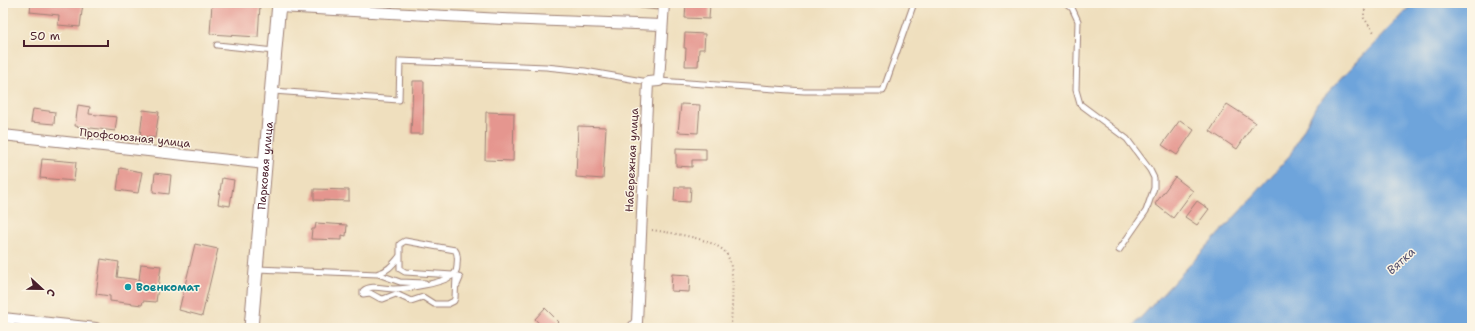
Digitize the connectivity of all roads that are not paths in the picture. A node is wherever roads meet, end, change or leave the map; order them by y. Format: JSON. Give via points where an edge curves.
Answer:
{"nodes":[{"id":1,"x":664,"y":3,"type":"edge"},
{"id":2,"x":914,"y":3,"type":"edge"},
{"id":3,"x":1066,"y":3,"type":"edge"},
{"id":4,"x":279,"y":5,"type":"edge"},
{"id":5,"x":662,"y":25,"type":"junction"},
{"id":6,"x":216,"y":45,"type":"dead end"},
{"id":7,"x":275,"y":51,"type":"junction"},
{"id":8,"x":648,"y":82,"type":"junction"},
{"id":9,"x":659,"y":82,"type":"junction"},
{"id":10,"x":272,"y":91,"type":"junction"},
{"id":11,"x":3,"y":135,"type":"edge"},
{"id":12,"x":265,"y":164,"type":"junction"},
{"id":13,"x":1118,"y":250,"type":"dead end"},
{"id":14,"x":399,"y":257,"type":"junction"},
{"id":15,"x":256,"y":269,"type":"junction"},
{"id":16,"x":400,"y":269,"type":"junction"},
{"id":17,"x":378,"y":274,"type":"junction"},
{"id":18,"x":455,"y":275,"type":"junction"},
{"id":19,"x":400,"y":282,"type":"junction"},
{"id":20,"x":431,"y":283,"type":"junction"},
{"id":21,"x":3,"y":318,"type":"edge"},
{"id":22,"x":96,"y":328,"type":"edge"},
{"id":23,"x":251,"y":328,"type":"edge"},
{"id":24,"x":632,"y":328,"type":"edge"}],
"edges":[{"from":1,"to":5,"type":"street"},
{"from":2,"to":9,"type":"lane","via":[[883,91],[804,91]]},
{"from":3,"to":13,"type":"lane","via":[[1072,8],[1078,21],[1076,90],[1080,104],[1127,139],[1154,178],[1154,188],[1146,211]]},
{"from":4,"to":5,"type":"street","via":[[502,19]]},
{"from":4,"to":7,"type":"street","name":"Парковая улица"},
{"from":5,"to":9,"type":"street"},
{"from":6,"to":7,"type":"lane"},
{"from":7,"to":10,"type":"street","name":"Парковая улица"},
{"from":8,"to":9,"type":"street"},
{"from":8,"to":10,"type":"lane","via":[[546,67],[400,61],[399,100]]},
{"from":8,"to":24,"type":"street","name":"Набережная улица","via":[[637,322]]},
{"from":10,"to":12,"type":"street","name":"Парковая улица"},
{"from":11,"to":12,"type":"street","name":"Профсоюзная улица"},
{"from":12,"to":15,"type":"street","name":"Парковая улица"},
{"from":14,"to":16,"type":"lane"},
{"from":14,"to":17,"type":"lane","via":[[390,268]]},
{"from":14,"to":18,"type":"lane","via":[[400,244],[403,241],[451,248],[457,253]]},
{"from":15,"to":17,"type":"lane"},
{"from":15,"to":23,"type":"street","name":"Парковая улица"},
{"from":16,"to":18,"type":"lane","via":[[406,272]]},
{"from":16,"to":19,"type":"lane"},
{"from":17,"to":19,"type":"lane"},
{"from":18,"to":20,"type":"lane"},
{"from":18,"to":20,"type":"lane","via":[[460,278],[456,295],[454,301],[448,304],[434,304],[422,297],[412,300],[396,294],[383,299],[370,293],[363,294],[367,288],[404,289]]},
{"from":19,"to":20,"type":"lane"},
{"from":21,"to":22,"type":"street"}]}
